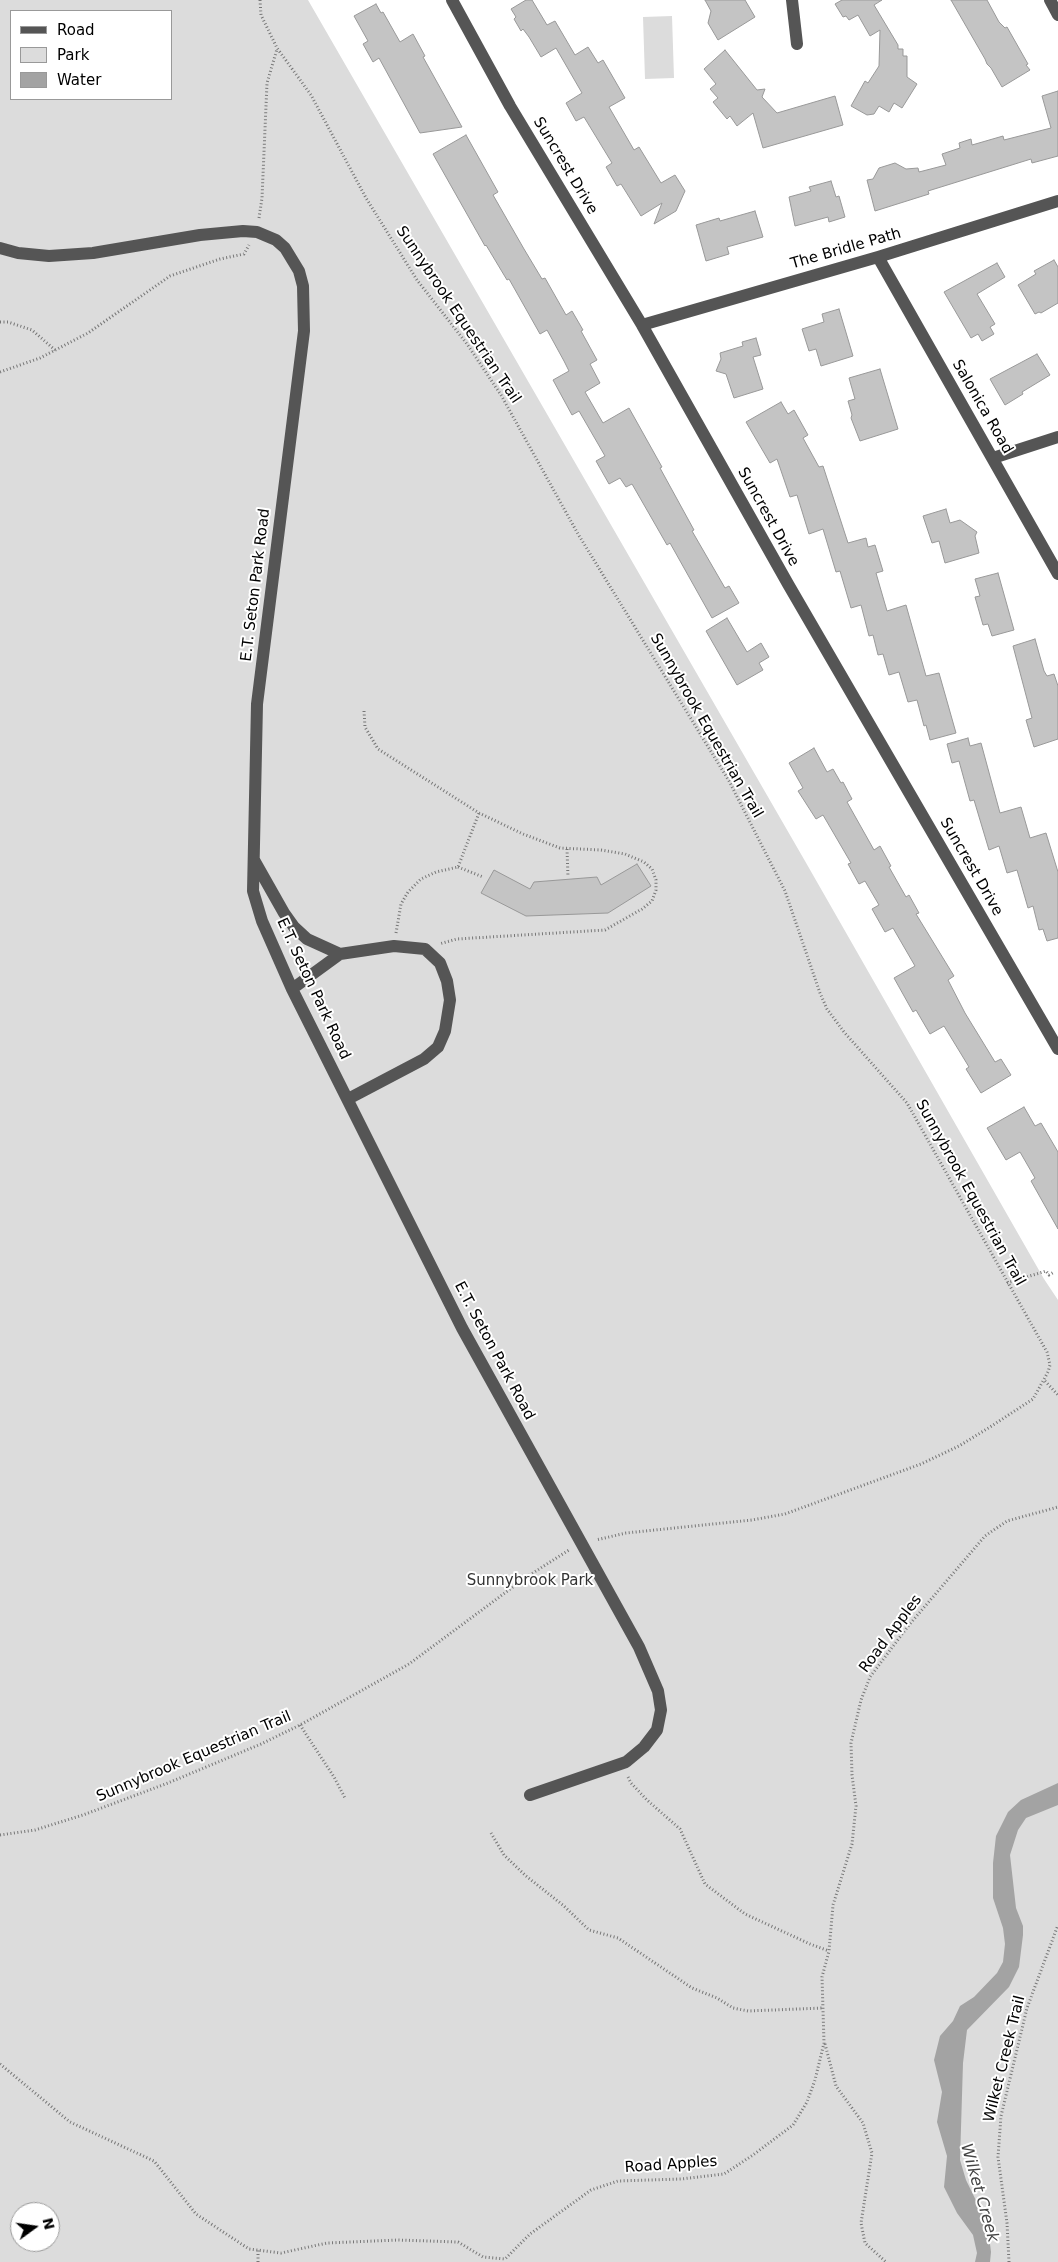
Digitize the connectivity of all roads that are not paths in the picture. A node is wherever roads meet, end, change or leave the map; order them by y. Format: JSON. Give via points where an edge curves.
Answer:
{"nodes":[{"id":1,"x":452,"y":0,"type":"edge"},
{"id":2,"x":792,"y":0,"type":"edge"},
{"id":3,"x":1050,"y":0,"type":"edge"},
{"id":4,"x":1058,"y":15,"type":"edge"},
{"id":5,"x":797,"y":44,"type":"dead end"},
{"id":6,"x":1058,"y":202,"type":"edge"},
{"id":7,"x":0,"y":248,"type":"edge"},
{"id":8,"x":878,"y":257,"type":"junction"},
{"id":9,"x":642,"y":325,"type":"junction"},
{"id":10,"x":1058,"y":437,"type":"edge"},
{"id":11,"x":993,"y":458,"type":"junction"},
{"id":12,"x":1058,"y":574,"type":"edge"},
{"id":13,"x":254,"y":860,"type":"junction"},
{"id":14,"x":340,"y":954,"type":"junction"},
{"id":15,"x":292,"y":989,"type":"junction"},
{"id":16,"x":1058,"y":1050,"type":"edge"},
{"id":17,"x":348,"y":1099,"type":"junction"},
{"id":18,"x":530,"y":1795,"type":"dead end"}],
"edges":[{"from":1,"to":9,"type":"street","name":"Suncrest Drive","via":[[510,106]]},
{"from":2,"to":5,"type":"street"},
{"from":3,"to":4,"type":"street"},
{"from":6,"to":8,"type":"street","name":"The Bridle Path"},
{"from":7,"to":13,"type":"street","name":"E.T. Seton Park Road","via":[[49,256],[84,254],[200,235],[257,232],[285,248],[300,271],[304,331],[257,704]]},
{"from":8,"to":9,"type":"street","name":"The Bridle Path"},
{"from":8,"to":11,"type":"street","name":"Salonica Road"},
{"from":9,"to":16,"type":"street","name":"Suncrest Drive"},
{"from":10,"to":11,"type":"street"},
{"from":11,"to":12,"type":"street","name":"Salonica Road"},
{"from":13,"to":14,"type":"street","via":[[294,928],[307,940]]},
{"from":13,"to":15,"type":"street","name":"E.T. Seton Park Road","via":[[253,891]]},
{"from":14,"to":15,"type":"street"},
{"from":14,"to":17,"type":"street","via":[[394,946],[425,949],[440,963],[450,1000],[445,1032],[438,1047],[424,1058]]},
{"from":15,"to":17,"type":"street","name":"E.T. Seton Park Road"},
{"from":17,"to":18,"type":"street","name":"E.T. Seton Park Road","via":[[462,1328],[639,1647],[658,1691],[661,1710],[657,1730],[644,1747],[623,1764]]}]}
